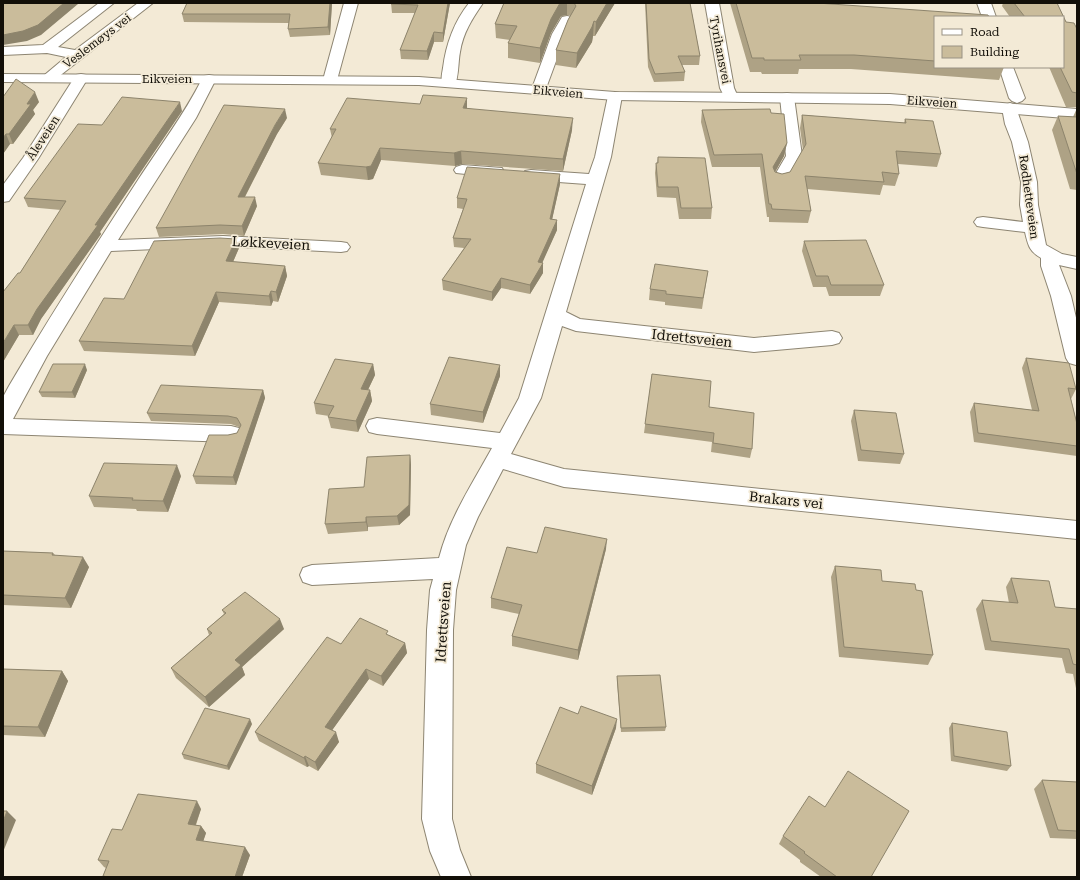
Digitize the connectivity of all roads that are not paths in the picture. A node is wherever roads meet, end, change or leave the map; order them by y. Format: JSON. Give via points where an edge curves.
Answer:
{"nodes":[{"id":1,"x":107,"y":3,"type":"edge"},
{"id":2,"x":146,"y":3,"type":"edge"},
{"id":3,"x":351,"y":3,"type":"edge"},
{"id":4,"x":476,"y":3,"type":"edge"},
{"id":5,"x":712,"y":3,"type":"edge"},
{"id":6,"x":984,"y":3,"type":"edge"},
{"id":7,"x":989,"y":16,"type":"edge"},
{"id":8,"x":567,"y":20,"type":"edge"},
{"id":9,"x":47,"y":49,"type":"junction"},
{"id":10,"x":3,"y":52,"type":"edge"},
{"id":11,"x":78,"y":55,"type":"junction"},
{"id":12,"x":1006,"y":68,"type":"edge"},
{"id":13,"x":3,"y":78,"type":"edge"},
{"id":14,"x":48,"y":78,"type":"junction"},
{"id":15,"x":81,"y":78,"type":"junction"},
{"id":16,"x":209,"y":79,"type":"junction"},
{"id":17,"x":330,"y":80,"type":"junction"},
{"id":18,"x":449,"y":83,"type":"junction"},
{"id":19,"x":538,"y":91,"type":"junction"},
{"id":20,"x":615,"y":96,"type":"junction"},
{"id":21,"x":731,"y":97,"type":"junction"},
{"id":22,"x":787,"y":97,"type":"junction"},
{"id":23,"x":1013,"y":103,"type":"junction"},
{"id":24,"x":1077,"y":114,"type":"edge"},
{"id":25,"x":462,"y":170,"type":"edge"},
{"id":26,"x":596,"y":180,"type":"junction"},
{"id":27,"x":780,"y":180,"type":"edge"},
{"id":28,"x":3,"y":196,"type":"edge"},
{"id":29,"x":983,"y":222,"type":"dead end"},
{"id":30,"x":1032,"y":228,"type":"junction"},
{"id":31,"x":105,"y":246,"type":"junction"},
{"id":32,"x":341,"y":246,"type":"dead end"},
{"id":33,"x":1050,"y":257,"type":"junction"},
{"id":34,"x":1077,"y":263,"type":"edge"},
{"id":35,"x":556,"y":314,"type":"junction"},
{"id":36,"x":832,"y":338,"type":"dead end"},
{"id":37,"x":1076,"y":358,"type":"dead end"},
{"id":38,"x":3,"y":417,"type":"edge"},
{"id":39,"x":3,"y":426,"type":"edge"},
{"id":40,"x":377,"y":426,"type":"dead end"},
{"id":41,"x":231,"y":434,"type":"edge"},
{"id":42,"x":503,"y":451,"type":"junction"},
{"id":43,"x":1077,"y":530,"type":"edge"},
{"id":44,"x":448,"y":568,"type":"junction"},
{"id":45,"x":312,"y":575,"type":"dead end"},
{"id":46,"x":456,"y":877,"type":"edge"}],
"edges":[{"from":1,"to":9,"type":"street"},
{"from":2,"to":11,"type":"street","name":"Veslemøys vei"},
{"from":3,"to":17,"type":"street"},
{"from":4,"to":18,"type":"street","via":[[464,20],[454,44]]},
{"from":5,"to":21,"type":"street","name":"Tyrihansvei","via":[[727,88]]},
{"from":6,"to":7,"type":"street"},
{"from":8,"to":19,"type":"street","via":[[559,34]]},
{"from":9,"to":10,"type":"street"},
{"from":9,"to":11,"type":"street"},
{"from":11,"to":14,"type":"street","name":"Veslemøys vei"},
{"from":12,"to":23,"type":"street","name":"Rødhetteveien"},
{"from":13,"to":14,"type":"street","name":"Eikveien"},
{"from":14,"to":15,"type":"street","name":"Eikveien"},
{"from":15,"to":16,"type":"street","name":"Eikveien"},
{"from":15,"to":28,"type":"street","name":"Åleveien"},
{"from":16,"to":17,"type":"street","name":"Eikveien"},
{"from":16,"to":31,"type":"street","via":[[198,102]]},
{"from":17,"to":18,"type":"street","name":"Eikveien"},
{"from":18,"to":19,"type":"street","name":"Eikveien"},
{"from":19,"to":20,"type":"street","name":"Eikveien"},
{"from":20,"to":21,"type":"street","name":"Eikveien"},
{"from":20,"to":26,"type":"street","name":"Idrettsveien"},
{"from":21,"to":22,"type":"street","name":"Eikveien"},
{"from":22,"to":23,"type":"street","name":"Eikveien"},
{"from":22,"to":27,"type":"street","via":[[794,156]]},
{"from":23,"to":24,"type":"street","name":"Eikveien"},
{"from":23,"to":30,"type":"street","name":"Rødhetteveien","via":[[1013,124],[1029,182]]},
{"from":25,"to":26,"type":"street"},
{"from":26,"to":35,"type":"street","name":"Idrettsveien"},
{"from":29,"to":30,"type":"street"},
{"from":30,"to":33,"type":"street","name":"Rødhetteveien","via":[[1037,247]]},
{"from":31,"to":32,"type":"street","name":"Løkkeveien","via":[[223,241]]},
{"from":31,"to":38,"type":"street"},
{"from":33,"to":34,"type":"street","name":"Rødhetteveien"},
{"from":33,"to":37,"type":"street","name":"Rødhetteveien","via":[[1050,266],[1061,296]]},
{"from":35,"to":36,"type":"street","name":"Idrettsveien","via":[[576,325],[754,345]]},
{"from":35,"to":42,"type":"street","name":"Idrettsveien","via":[[530,398]]},
{"from":39,"to":41,"type":"street"},
{"from":40,"to":42,"type":"street","name":"Brakars vei"},
{"from":42,"to":43,"type":"street","name":"Brakars vei","via":[[564,478]]},
{"from":42,"to":44,"type":"street","name":"Idrettsveien","via":[[466,517]]},
{"from":44,"to":45,"type":"street"},
{"from":44,"to":46,"type":"street","name":"Idrettsveien","via":[[443,590],[440,630],[437,819],[445,851]]}]}
